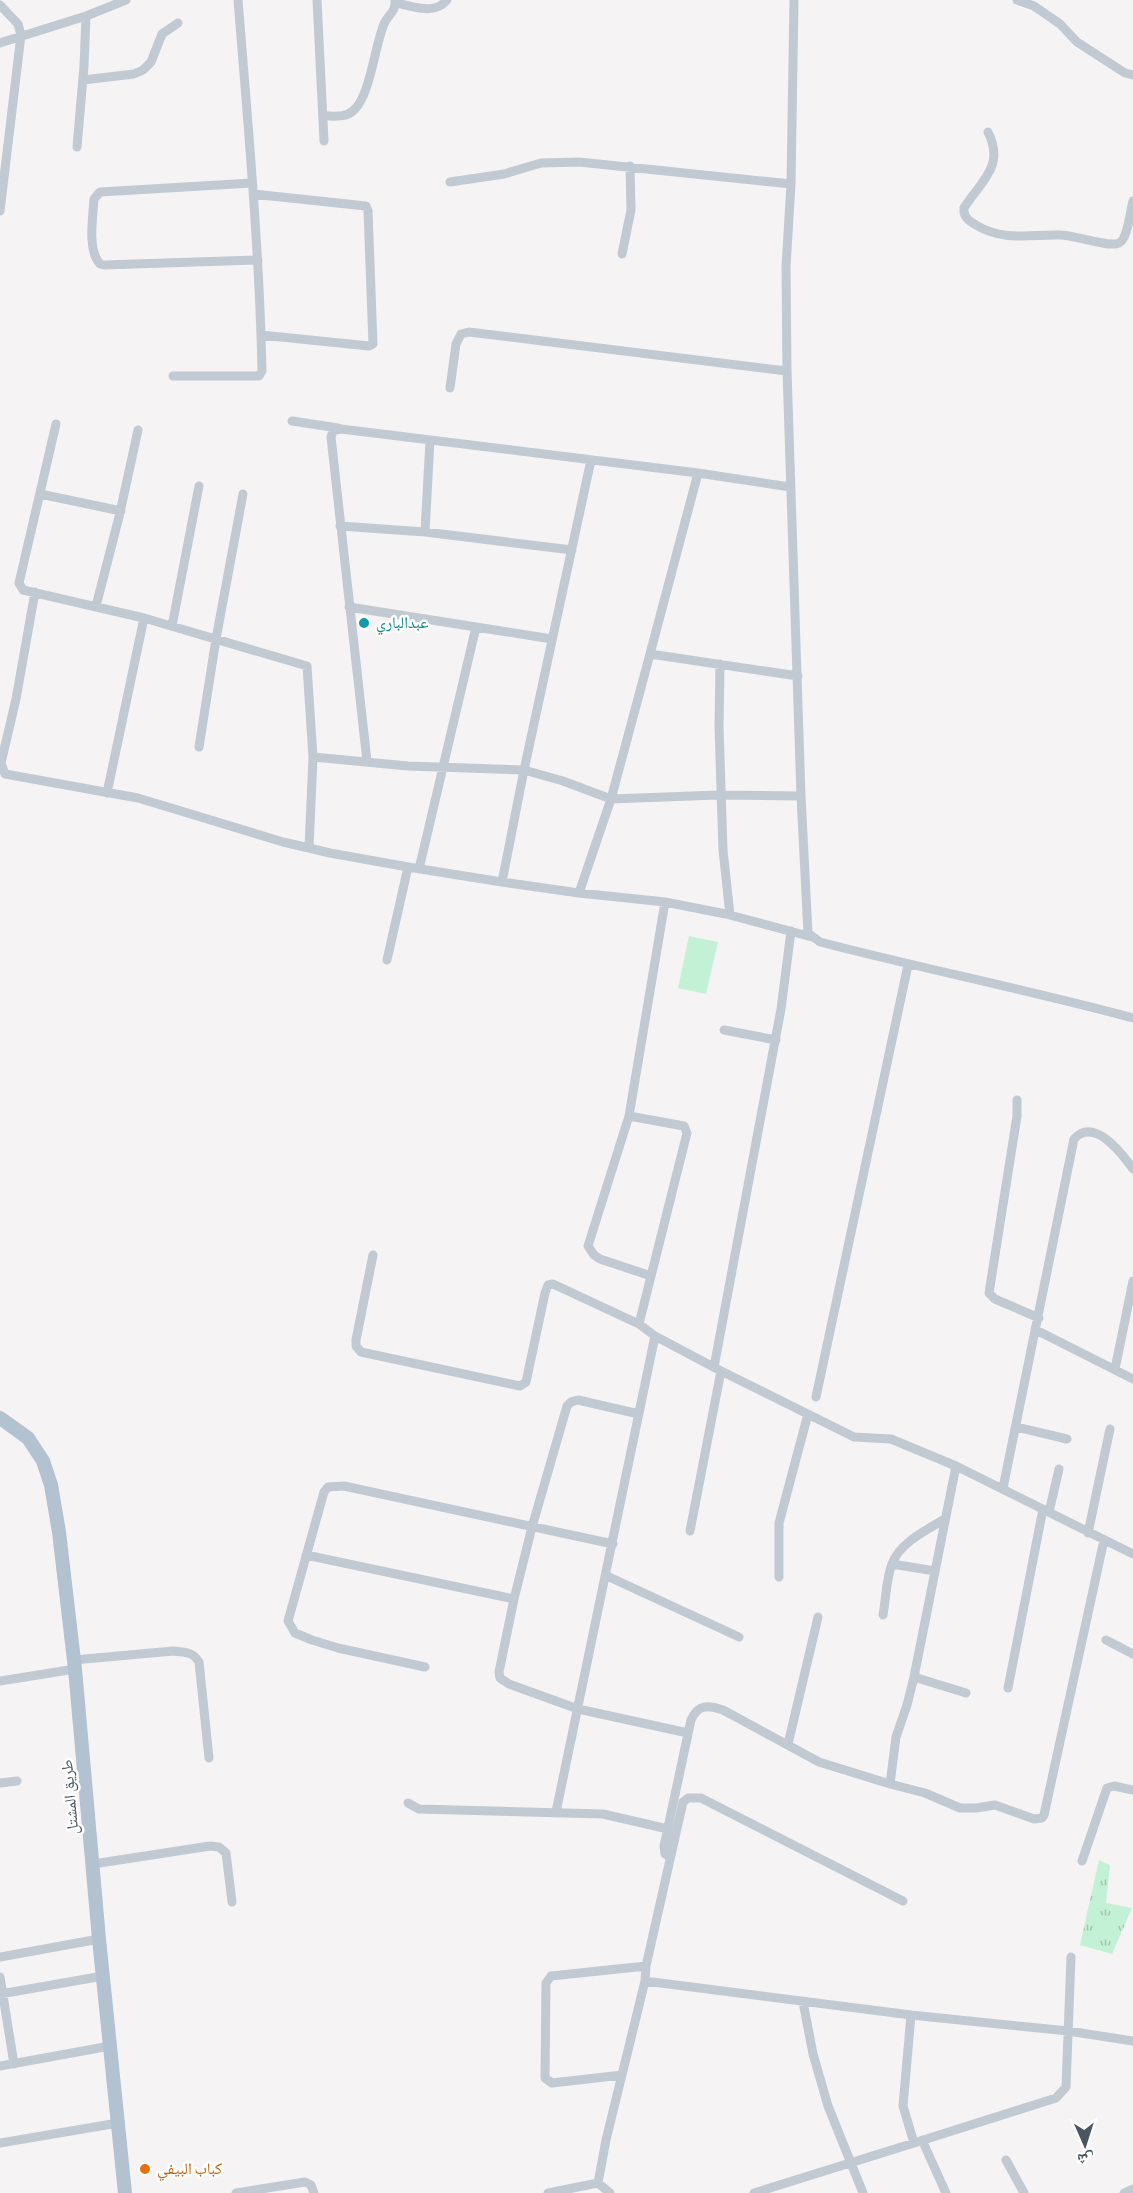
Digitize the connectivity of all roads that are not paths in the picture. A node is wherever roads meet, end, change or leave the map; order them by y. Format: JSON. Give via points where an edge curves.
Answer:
{"nodes":[{"id":1,"x":100,"y":0,"type":"edge"},
{"id":2,"x":126,"y":0,"type":"edge"},
{"id":3,"x":238,"y":0,"type":"edge"},
{"id":4,"x":317,"y":0,"type":"edge"},
{"id":5,"x":447,"y":0,"type":"edge"},
{"id":6,"x":794,"y":0,"type":"edge"},
{"id":7,"x":1017,"y":0,"type":"edge"},
{"id":8,"x":396,"y":1,"type":"edge"},
{"id":9,"x":0,"y":5,"type":"edge"},
{"id":10,"x":107,"y":8,"type":"junction"},
{"id":11,"x":86,"y":16,"type":"junction"},
{"id":12,"x":178,"y":23,"type":"dead end"},
{"id":13,"x":21,"y":35,"type":"junction"},
{"id":14,"x":0,"y":43,"type":"edge"},
{"id":15,"x":1133,"y":75,"type":"edge"},
{"id":16,"x":83,"y":80,"type":"junction"},
{"id":17,"x":323,"y":116,"type":"junction"},
{"id":18,"x":988,"y":132,"type":"dead end"},
{"id":19,"x":324,"y":141,"type":"dead end"},
{"id":20,"x":77,"y":147,"type":"dead end"},
{"id":21,"x":630,"y":166,"type":"junction"},
{"id":22,"x":450,"y":182,"type":"dead end"},
{"id":23,"x":252,"y":183,"type":"junction"},
{"id":24,"x":791,"y":184,"type":"junction"},
{"id":25,"x":253,"y":194,"type":"junction"},
{"id":26,"x":1133,"y":201,"type":"edge"},
{"id":27,"x":0,"y":211,"type":"edge"},
{"id":28,"x":622,"y":254,"type":"dead end"},
{"id":29,"x":258,"y":260,"type":"junction"},
{"id":30,"x":261,"y":335,"type":"junction"},
{"id":31,"x":788,"y":371,"type":"junction"},
{"id":32,"x":172,"y":376,"type":"dead end"},
{"id":33,"x":450,"y":388,"type":"dead end"},
{"id":34,"x":292,"y":422,"type":"dead end"},
{"id":35,"x":56,"y":424,"type":"dead end"},
{"id":36,"x":340,"y":429,"type":"junction"},
{"id":37,"x":138,"y":430,"type":"dead end"},
{"id":38,"x":430,"y":440,"type":"junction"},
{"id":39,"x":591,"y":460,"type":"junction"},
{"id":40,"x":698,"y":473,"type":"junction"},
{"id":41,"x":198,"y":486,"type":"dead end"},
{"id":42,"x":790,"y":487,"type":"junction"},
{"id":43,"x":40,"y":494,"type":"junction"},
{"id":44,"x":243,"y":494,"type":"dead end"},
{"id":45,"x":121,"y":511,"type":"junction"},
{"id":46,"x":340,"y":526,"type":"junction"},
{"id":47,"x":425,"y":532,"type":"junction"},
{"id":48,"x":572,"y":550,"type":"junction"},
{"id":49,"x":35,"y":592,"type":"junction"},
{"id":50,"x":96,"y":606,"type":"junction"},
{"id":51,"x":349,"y":607,"type":"junction"},
{"id":52,"x":144,"y":618,"type":"junction"},
{"id":53,"x":172,"y":626,"type":"junction"},
{"id":54,"x":476,"y":627,"type":"junction"},
{"id":55,"x":216,"y":639,"type":"junction"},
{"id":56,"x":552,"y":639,"type":"junction"},
{"id":57,"x":650,"y":654,"type":"junction"},
{"id":58,"x":720,"y":664,"type":"junction"},
{"id":59,"x":798,"y":676,"type":"junction"},
{"id":60,"x":199,"y":747,"type":"dead end"},
{"id":61,"x":314,"y":757,"type":"junction"},
{"id":62,"x":368,"y":761,"type":"junction"},
{"id":63,"x":444,"y":767,"type":"junction"},
{"id":64,"x":524,"y":770,"type":"junction"},
{"id":65,"x":107,"y":793,"type":"junction"},
{"id":66,"x":721,"y":795,"type":"junction"},
{"id":67,"x":801,"y":796,"type":"junction"},
{"id":68,"x":611,"y":799,"type":"junction"},
{"id":69,"x":309,"y":848,"type":"junction"},
{"id":70,"x":408,"y":867,"type":"junction"},
{"id":71,"x":419,"y":869,"type":"junction"},
{"id":72,"x":502,"y":882,"type":"junction"},
{"id":73,"x":579,"y":893,"type":"junction"},
{"id":74,"x":665,"y":902,"type":"junction"},
{"id":75,"x":730,"y":915,"type":"junction"},
{"id":76,"x":791,"y":931,"type":"junction"},
{"id":77,"x":812,"y":937,"type":"junction"},
{"id":78,"x":387,"y":960,"type":"dead end"},
{"id":79,"x":908,"y":964,"type":"junction"},
{"id":80,"x":1133,"y":1018,"type":"edge"},
{"id":81,"x":724,"y":1030,"type":"dead end"},
{"id":82,"x":776,"y":1040,"type":"junction"},
{"id":83,"x":1017,"y":1100,"type":"dead end"},
{"id":84,"x":629,"y":1116,"type":"junction"},
{"id":85,"x":1133,"y":1169,"type":"edge"},
{"id":86,"x":373,"y":1255,"type":"dead end"},
{"id":87,"x":651,"y":1276,"type":"junction"},
{"id":88,"x":1133,"y":1281,"type":"edge"},
{"id":89,"x":1039,"y":1318,"type":"junction"},
{"id":90,"x":639,"y":1324,"type":"junction"},
{"id":91,"x":1036,"y":1330,"type":"junction"},
{"id":92,"x":655,"y":1336,"type":"junction"},
{"id":93,"x":718,"y":1369,"type":"junction"},
{"id":94,"x":1114,"y":1369,"type":"junction"},
{"id":95,"x":1133,"y":1379,"type":"edge"},
{"id":96,"x":816,"y":1397,"type":"dead end"},
{"id":97,"x":639,"y":1414,"type":"junction"},
{"id":98,"x":808,"y":1414,"type":"junction"},
{"id":99,"x":0,"y":1418,"type":"edge"},
{"id":100,"x":1016,"y":1427,"type":"junction"},
{"id":101,"x":1110,"y":1429,"type":"dead end"},
{"id":102,"x":1066,"y":1439,"type":"dead end"},
{"id":103,"x":956,"y":1466,"type":"junction"},
{"id":104,"x":1059,"y":1469,"type":"dead end"},
{"id":105,"x":1003,"y":1488,"type":"junction"},
{"id":106,"x":1046,"y":1510,"type":"junction"},
{"id":107,"x":945,"y":1519,"type":"junction"},
{"id":108,"x":532,"y":1527,"type":"junction"},
{"id":109,"x":690,"y":1531,"type":"dead end"},
{"id":110,"x":1088,"y":1533,"type":"junction"},
{"id":111,"x":1104,"y":1540,"type":"junction"},
{"id":112,"x":613,"y":1544,"type":"junction"},
{"id":113,"x":1133,"y":1554,"type":"edge"},
{"id":114,"x":306,"y":1555,"type":"junction"},
{"id":115,"x":891,"y":1564,"type":"junction"},
{"id":116,"x":935,"y":1571,"type":"junction"},
{"id":117,"x":606,"y":1576,"type":"junction"},
{"id":118,"x":779,"y":1577,"type":"dead end"},
{"id":119,"x":514,"y":1599,"type":"junction"},
{"id":120,"x":883,"y":1615,"type":"dead end"},
{"id":121,"x":818,"y":1617,"type":"dead end"},
{"id":122,"x":740,"y":1636,"type":"dead end"},
{"id":123,"x":1106,"y":1640,"type":"dead end"},
{"id":124,"x":1133,"y":1654,"type":"edge"},
{"id":125,"x":75,"y":1665,"type":"junction"},
{"id":126,"x":425,"y":1667,"type":"dead end"},
{"id":127,"x":914,"y":1677,"type":"junction"},
{"id":128,"x":0,"y":1681,"type":"edge"},
{"id":129,"x":1008,"y":1688,"type":"dead end"},
{"id":130,"x":966,"y":1693,"type":"dead end"},
{"id":131,"x":578,"y":1708,"type":"junction"},
{"id":132,"x":688,"y":1732,"type":"junction"},
{"id":133,"x":788,"y":1744,"type":"junction"},
{"id":134,"x":209,"y":1758,"type":"dead end"},
{"id":135,"x":17,"y":1782,"type":"dead end"},
{"id":136,"x":0,"y":1784,"type":"edge"},
{"id":137,"x":890,"y":1784,"type":"junction"},
{"id":138,"x":1133,"y":1790,"type":"edge"},
{"id":139,"x":408,"y":1803,"type":"dead end"},
{"id":140,"x":556,"y":1812,"type":"junction"},
{"id":141,"x":668,"y":1829,"type":"junction"},
{"id":142,"x":670,"y":1857,"type":"junction"},
{"id":143,"x":1082,"y":1862,"type":"dead end"},
{"id":144,"x":93,"y":1864,"type":"junction"},
{"id":145,"x":903,"y":1901,"type":"dead end"},
{"id":146,"x":232,"y":1902,"type":"dead end"},
{"id":147,"x":99,"y":1939,"type":"junction"},
{"id":148,"x":0,"y":1957,"type":"edge"},
{"id":149,"x":1071,"y":1957,"type":"dead end"},
{"id":150,"x":646,"y":1966,"type":"junction"},
{"id":151,"x":103,"y":1976,"type":"junction"},
{"id":152,"x":0,"y":1977,"type":"edge"},
{"id":153,"x":645,"y":1981,"type":"junction"},
{"id":154,"x":1,"y":1994,"type":"edge"},
{"id":155,"x":803,"y":2002,"type":"junction"},
{"id":156,"x":910,"y":2015,"type":"junction"},
{"id":157,"x":1068,"y":2031,"type":"junction"},
{"id":158,"x":1133,"y":2041,"type":"edge"},
{"id":159,"x":110,"y":2046,"type":"junction"},
{"id":160,"x":14,"y":2064,"type":"junction"},
{"id":161,"x":0,"y":2066,"type":"edge"},
{"id":162,"x":622,"y":2075,"type":"junction"},
{"id":163,"x":118,"y":2123,"type":"junction"},
{"id":164,"x":918,"y":2141,"type":"junction"},
{"id":165,"x":0,"y":2143,"type":"edge"},
{"id":166,"x":1006,"y":2160,"type":"dead end"},
{"id":167,"x":851,"y":2163,"type":"junction"},
{"id":168,"x":598,"y":2182,"type":"junction"},
{"id":169,"x":1133,"y":2188,"type":"edge"},
{"id":170,"x":125,"y":2193,"type":"edge"},
{"id":171,"x":236,"y":2193,"type":"edge"},
{"id":172,"x":314,"y":2193,"type":"edge"},
{"id":173,"x":548,"y":2193,"type":"edge"},
{"id":174,"x":610,"y":2193,"type":"edge"},
{"id":175,"x":754,"y":2193,"type":"edge"},
{"id":176,"x":863,"y":2193,"type":"edge"},
{"id":177,"x":946,"y":2193,"type":"edge"},
{"id":178,"x":1024,"y":2193,"type":"edge"},
{"id":179,"x":1124,"y":2193,"type":"edge"}],
"edges":[{"from":1,"to":10,"type":"street"},
{"from":2,"to":10,"type":"street"},
{"from":3,"to":23,"type":"street"},
{"from":4,"to":17,"type":"street"},
{"from":5,"to":8,"type":"street","via":[[428,10]]},
{"from":6,"to":24,"type":"street"},
{"from":7,"to":15,"type":"street","via":[[1034,6],[1077,42]]},
{"from":8,"to":17,"type":"street","via":[[394,12],[385,21],[358,107],[344,116]]},
{"from":9,"to":13,"type":"street","via":[[18,24]]},
{"from":10,"to":11,"type":"street"},
{"from":11,"to":13,"type":"street"},
{"from":11,"to":16,"type":"street"},
{"from":12,"to":16,"type":"street","via":[[162,33],[151,62],[143,70]]},
{"from":13,"to":14,"type":"street"},
{"from":13,"to":27,"type":"street"},
{"from":16,"to":20,"type":"street"},
{"from":17,"to":19,"type":"street"},
{"from":18,"to":26,"type":"street","via":[[995,146],[993,164],[964,208],[969,221],[985,231],[1020,237],[1080,237],[1114,245],[1125,238]]},
{"from":21,"to":22,"type":"street","via":[[554,162]]},
{"from":21,"to":24,"type":"street"},
{"from":21,"to":28,"type":"street","via":[[631,210]]},
{"from":23,"to":25,"type":"street"},
{"from":23,"to":29,"type":"street","via":[[100,192],[94,199],[93,240],[95,258],[104,265]]},
{"from":24,"to":31,"type":"street","via":[[786,267]]},
{"from":25,"to":29,"type":"street"},
{"from":25,"to":30,"type":"street","via":[[364,205],[368,211],[373,344]]},
{"from":29,"to":30,"type":"street"},
{"from":30,"to":32,"type":"street","via":[[259,376]]},
{"from":31,"to":33,"type":"street","via":[[468,332],[458,339]]},
{"from":31,"to":42,"type":"street"},
{"from":34,"to":36,"type":"street"},
{"from":35,"to":43,"type":"street"},
{"from":36,"to":38,"type":"street"},
{"from":36,"to":46,"type":"street","via":[[333,431],[331,437]]},
{"from":37,"to":45,"type":"street"},
{"from":38,"to":39,"type":"street"},
{"from":38,"to":47,"type":"street"},
{"from":39,"to":40,"type":"street"},
{"from":39,"to":48,"type":"street"},
{"from":40,"to":42,"type":"street"},
{"from":40,"to":57,"type":"street"},
{"from":41,"to":53,"type":"street"},
{"from":42,"to":59,"type":"street"},
{"from":43,"to":45,"type":"street"},
{"from":43,"to":49,"type":"street","via":[[19,583],[23,590]]},
{"from":44,"to":55,"type":"street"},
{"from":45,"to":50,"type":"street"},
{"from":46,"to":47,"type":"street"},
{"from":46,"to":51,"type":"street"},
{"from":47,"to":48,"type":"street"},
{"from":48,"to":56,"type":"street"},
{"from":49,"to":50,"type":"street"},
{"from":49,"to":65,"type":"street","via":[[2,770],[9,776]]},
{"from":50,"to":52,"type":"street"},
{"from":51,"to":54,"type":"street"},
{"from":51,"to":62,"type":"street"},
{"from":52,"to":53,"type":"street"},
{"from":52,"to":65,"type":"street"},
{"from":53,"to":55,"type":"street"},
{"from":54,"to":56,"type":"street"},
{"from":54,"to":63,"type":"street"},
{"from":55,"to":60,"type":"street"},
{"from":55,"to":61,"type":"street","via":[[307,666]]},
{"from":56,"to":64,"type":"street"},
{"from":57,"to":58,"type":"street"},
{"from":57,"to":68,"type":"street"},
{"from":58,"to":59,"type":"street"},
{"from":58,"to":66,"type":"street"},
{"from":59,"to":67,"type":"street"},
{"from":61,"to":62,"type":"street"},
{"from":61,"to":69,"type":"street"},
{"from":62,"to":63,"type":"street"},
{"from":63,"to":64,"type":"street"},
{"from":63,"to":71,"type":"street"},
{"from":64,"to":68,"type":"street"},
{"from":64,"to":72,"type":"street"},
{"from":65,"to":69,"type":"street","via":[[138,798]]},
{"from":66,"to":67,"type":"street"},
{"from":66,"to":68,"type":"street"},
{"from":66,"to":75,"type":"street"},
{"from":67,"to":77,"type":"street","via":[[808,933]]},
{"from":68,"to":73,"type":"street"},
{"from":69,"to":70,"type":"street"},
{"from":70,"to":71,"type":"street"},
{"from":70,"to":78,"type":"street"},
{"from":71,"to":72,"type":"street"},
{"from":72,"to":73,"type":"street"},
{"from":73,"to":74,"type":"street"},
{"from":74,"to":75,"type":"street"},
{"from":74,"to":84,"type":"street"},
{"from":75,"to":76,"type":"street"},
{"from":76,"to":77,"type":"street"},
{"from":76,"to":82,"type":"street"},
{"from":77,"to":79,"type":"street"},
{"from":79,"to":80,"type":"street"},
{"from":79,"to":96,"type":"street"},
{"from":81,"to":82,"type":"street"},
{"from":82,"to":93,"type":"street"},
{"from":83,"to":89,"type":"street","via":[[989,1293]]},
{"from":84,"to":87,"type":"street","via":[[588,1246],[600,1259]]},
{"from":84,"to":87,"type":"street","via":[[684,1126],[687,1133]]},
{"from":85,"to":89,"type":"street","via":[[1098,1133],[1086,1131],[1074,1140]]},
{"from":86,"to":90,"type":"street","via":[[356,1340],[361,1352],[520,1386],[526,1382],[548,1285],[561,1286]]},
{"from":87,"to":90,"type":"street"},
{"from":88,"to":94,"type":"street"},
{"from":89,"to":91,"type":"street"},
{"from":90,"to":92,"type":"street"},
{"from":91,"to":94,"type":"street"},
{"from":91,"to":100,"type":"street"},
{"from":92,"to":93,"type":"street"},
{"from":92,"to":97,"type":"street"},
{"from":93,"to":98,"type":"street"},
{"from":93,"to":109,"type":"street"},
{"from":94,"to":95,"type":"street"},
{"from":97,"to":108,"type":"street","via":[[578,1400],[567,1406]]},
{"from":97,"to":112,"type":"street"},
{"from":98,"to":103,"type":"street","via":[[859,1439],[891,1439]]},
{"from":98,"to":118,"type":"street","via":[[779,1523]]},
{"from":99,"to":125,"type":"main road","name":"طريق المشتل","via":[[28,1438],[43,1461],[51,1485]]},
{"from":100,"to":102,"type":"street"},
{"from":100,"to":105,"type":"street"},
{"from":101,"to":110,"type":"street"},
{"from":103,"to":105,"type":"street"},
{"from":103,"to":107,"type":"street"},
{"from":104,"to":106,"type":"street"},
{"from":105,"to":106,"type":"street"},
{"from":106,"to":110,"type":"street"},
{"from":106,"to":129,"type":"street"},
{"from":107,"to":115,"type":"street","via":[[908,1544]]},
{"from":107,"to":116,"type":"street"},
{"from":108,"to":112,"type":"street"},
{"from":108,"to":114,"type":"street","via":[[333,1485],[324,1492]]},
{"from":108,"to":119,"type":"street"},
{"from":110,"to":111,"type":"street"},
{"from":111,"to":113,"type":"street"},
{"from":111,"to":137,"type":"street","via":[[1042,1818],[1034,1819],[995,1805],[960,1808]]},
{"from":112,"to":117,"type":"street"},
{"from":114,"to":119,"type":"street"},
{"from":114,"to":126,"type":"street","via":[[288,1621],[295,1633],[338,1648]]},
{"from":115,"to":116,"type":"street"},
{"from":115,"to":120,"type":"street"},
{"from":116,"to":127,"type":"street"},
{"from":117,"to":122,"type":"street"},
{"from":117,"to":131,"type":"street"},
{"from":119,"to":131,"type":"street","via":[[500,1678]]},
{"from":121,"to":133,"type":"street"},
{"from":123,"to":124,"type":"street"},
{"from":125,"to":128,"type":"street"},
{"from":125,"to":134,"type":"street","via":[[173,1650],[189,1652],[199,1662]]},
{"from":125,"to":144,"type":"main road","name":"طريق المشتل"},
{"from":127,"to":130,"type":"street"},
{"from":127,"to":137,"type":"street","via":[[896,1737]]},
{"from":131,"to":132,"type":"street"},
{"from":131,"to":140,"type":"street"},
{"from":132,"to":133,"type":"street","via":[[694,1713],[710,1706]]},
{"from":132,"to":141,"type":"street"},
{"from":133,"to":137,"type":"street","via":[[819,1762]]},
{"from":135,"to":136,"type":"street"},
{"from":138,"to":143,"type":"street","via":[[1107,1788]]},
{"from":139,"to":140,"type":"street","via":[[419,1809]]},
{"from":140,"to":141,"type":"street","via":[[603,1814]]},
{"from":141,"to":142,"type":"street","via":[[663,1850]]},
{"from":142,"to":145,"type":"street","via":[[683,1802],[701,1798]]},
{"from":142,"to":150,"type":"street"},
{"from":144,"to":146,"type":"street","via":[[219,1847],[226,1853]]},
{"from":144,"to":147,"type":"main road","name":"طريق المشتل"},
{"from":147,"to":148,"type":"street"},
{"from":147,"to":151,"type":"main road","name":"طريق المشتل"},
{"from":149,"to":157,"type":"street"},
{"from":150,"to":153,"type":"street"},
{"from":150,"to":162,"type":"street","via":[[551,1976],[546,1983],[545,2078],[552,2083]]},
{"from":151,"to":154,"type":"street"},
{"from":151,"to":159,"type":"main road","name":"طريق المشتل"},
{"from":152,"to":154,"type":"street"},
{"from":153,"to":155,"type":"street"},
{"from":153,"to":162,"type":"street"},
{"from":154,"to":160,"type":"street"},
{"from":155,"to":156,"type":"street"},
{"from":155,"to":167,"type":"street","via":[[819,2077]]},
{"from":156,"to":157,"type":"street"},
{"from":156,"to":164,"type":"street","via":[[903,2106]]},
{"from":157,"to":158,"type":"street"},
{"from":157,"to":164,"type":"street","via":[[1066,2087],[1056,2098]]},
{"from":159,"to":160,"type":"street"},
{"from":159,"to":163,"type":"main road","name":"طريق المشتل"},
{"from":160,"to":161,"type":"street"},
{"from":162,"to":168,"type":"street"},
{"from":163,"to":165,"type":"street"},
{"from":163,"to":170,"type":"main road","name":"طريق المشتل"},
{"from":164,"to":167,"type":"street"},
{"from":164,"to":177,"type":"street"},
{"from":166,"to":178,"type":"street"},
{"from":167,"to":175,"type":"street"},
{"from":167,"to":176,"type":"street"},
{"from":168,"to":173,"type":"street"},
{"from":168,"to":174,"type":"street"},
{"from":169,"to":179,"type":"street"},
{"from":171,"to":172,"type":"street","via":[[305,2182]]}]}
